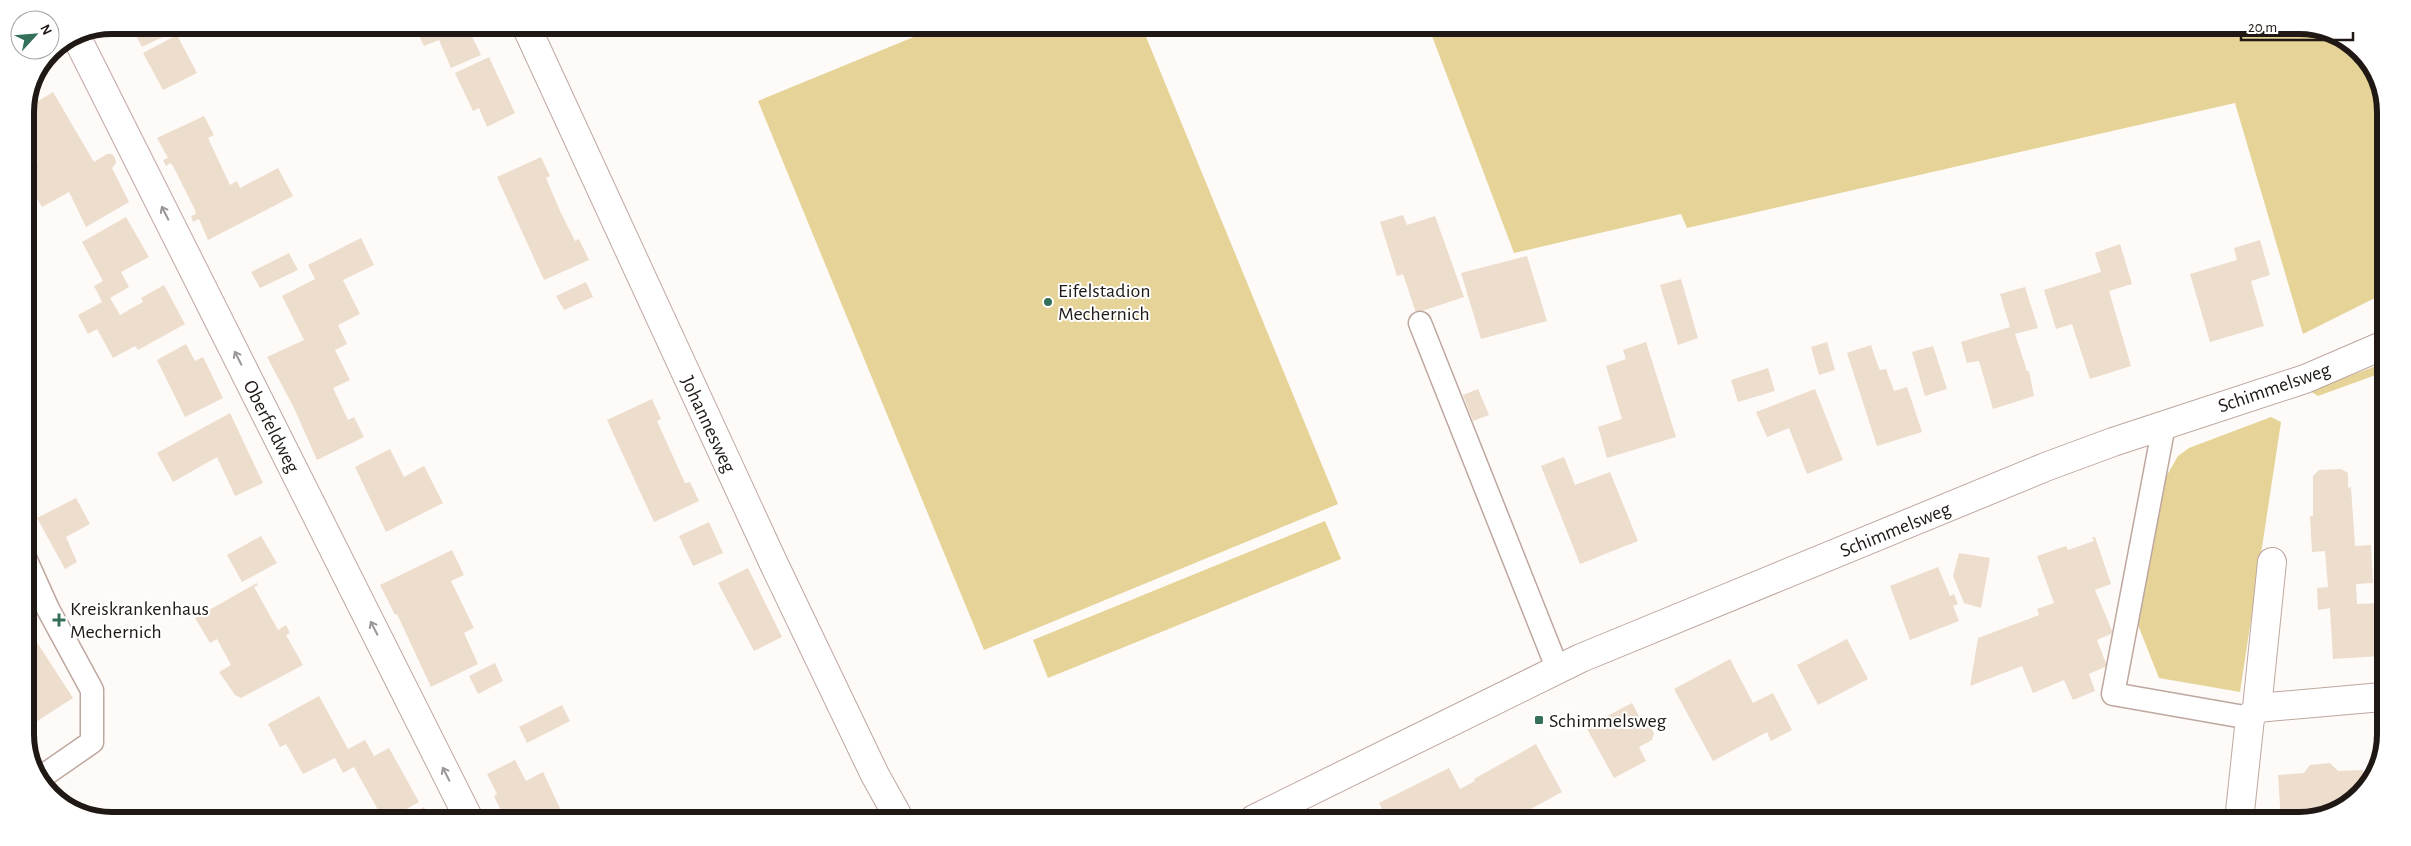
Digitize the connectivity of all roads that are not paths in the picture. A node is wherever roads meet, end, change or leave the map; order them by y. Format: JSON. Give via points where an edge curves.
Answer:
{"nodes":[{"id":1,"x":538,"y":34,"type":"edge"},
{"id":2,"x":79,"y":42,"type":"edge"},
{"id":3,"x":1420,"y":323,"type":"dead end"},
{"id":4,"x":2377,"y":348,"type":"edge"},
{"id":5,"x":2164,"y":425,"type":"junction"},
{"id":6,"x":2272,"y":562,"type":"dead end"},
{"id":7,"x":34,"y":578,"type":"edge"},
{"id":8,"x":1558,"y":670,"type":"junction"},
{"id":9,"x":2377,"y":698,"type":"edge"},
{"id":10,"x":2254,"y":713,"type":"junction"},
{"id":11,"x":45,"y":775,"type":"edge"},
{"id":12,"x":465,"y":812,"type":"edge"},
{"id":13,"x":896,"y":812,"type":"edge"},
{"id":14,"x":1268,"y":812,"type":"edge"},
{"id":15,"x":2240,"y":812,"type":"edge"}],
"edges":[{"from":1,"to":13,"type":"street","name":"Johannesweg","via":[[773,562],[875,776]]},
{"from":12,"to":2,"type":"street","name":"Oberfeldweg","one_way":true},
{"from":3,"to":8,"type":"lane"},
{"from":4,"to":5,"type":"street","name":"Schimmelsweg","via":[[2305,379]]},
{"from":5,"to":8,"type":"street","name":"Schimmelsweg","via":[[2048,466]]},
{"from":5,"to":10,"type":"lane","via":[[2113,694]]},
{"from":6,"to":10,"type":"street"},
{"from":7,"to":11,"type":"lane","via":[[92,690],[92,742]]},
{"from":8,"to":14,"type":"street","name":"Schimmelsweg"},
{"from":9,"to":10,"type":"street"},
{"from":10,"to":15,"type":"street"}]}
